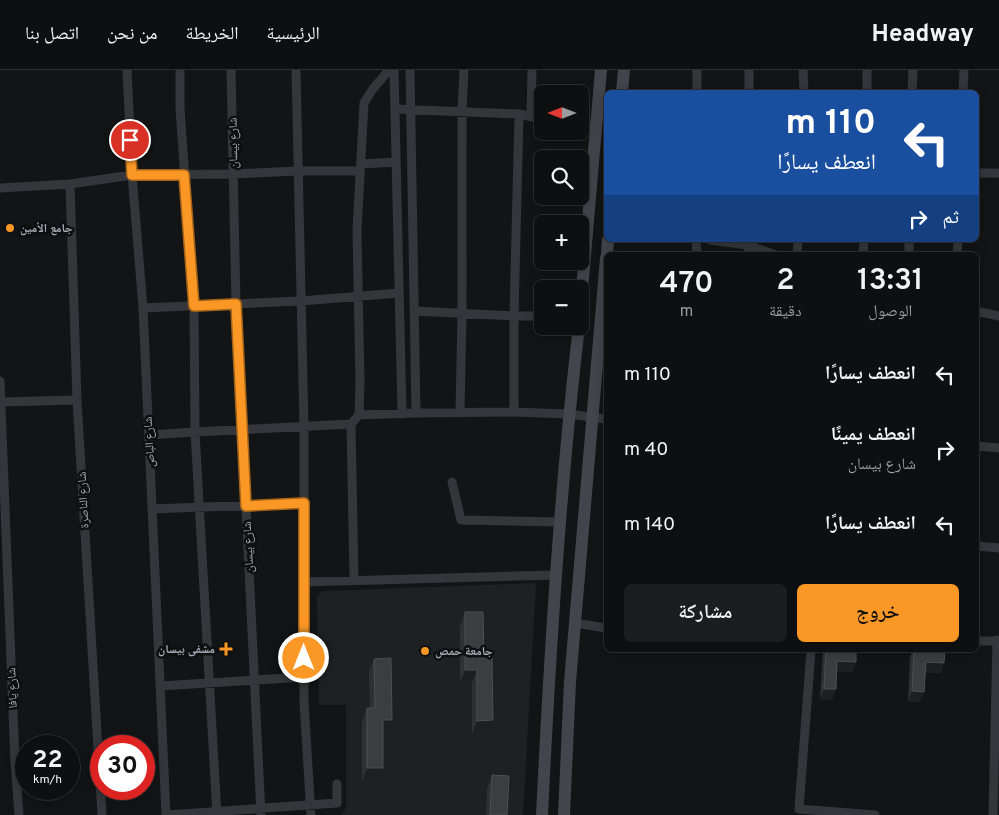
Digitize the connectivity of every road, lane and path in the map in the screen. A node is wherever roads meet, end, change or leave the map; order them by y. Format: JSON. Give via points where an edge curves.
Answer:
{"nodes":[{"id":1,"x":127,"y":70,"type":"edge"},
{"id":2,"x":180,"y":70,"type":"edge"},
{"id":3,"x":231,"y":70,"type":"edge"},
{"id":4,"x":296,"y":70,"type":"edge"},
{"id":5,"x":389,"y":70,"type":"edge"},
{"id":6,"x":394,"y":70,"type":"edge"},
{"id":7,"x":410,"y":70,"type":"edge"},
{"id":8,"x":464,"y":70,"type":"edge"},
{"id":9,"x":532,"y":70,"type":"edge"},
{"id":10,"x":601,"y":70,"type":"edge"},
{"id":11,"x":624,"y":70,"type":"edge"},
{"id":12,"x":697,"y":70,"type":"edge"},
{"id":13,"x":749,"y":70,"type":"edge"},
{"id":14,"x":804,"y":70,"type":"edge"},
{"id":15,"x":867,"y":70,"type":"edge"},
{"id":16,"x":913,"y":70,"type":"edge"},
{"id":17,"x":964,"y":70,"type":"edge"},
{"id":18,"x":622,"y":90,"type":"edge"},
{"id":19,"x":697,"y":90,"type":"edge"},
{"id":20,"x":748,"y":90,"type":"edge"},
{"id":21,"x":804,"y":90,"type":"edge"},
{"id":22,"x":867,"y":90,"type":"edge"},
{"id":23,"x":912,"y":90,"type":"edge"},
{"id":24,"x":963,"y":90,"type":"edge"},
{"id":25,"x":395,"y":109,"type":"junction"},
{"id":26,"x":411,"y":109,"type":"junction"},
{"id":27,"x":462,"y":111,"type":"junction"},
{"id":28,"x":519,"y":114,"type":"junction"},
{"id":29,"x":532,"y":117,"type":"joint"},
{"id":30,"x":589,"y":127,"type":"edge"},
{"id":31,"x":596,"y":128,"type":"junction"},
{"id":32,"x":396,"y":162,"type":"junction"},
{"id":33,"x":360,"y":168,"type":"junction"},
{"id":34,"x":298,"y":170,"type":"junction"},
{"id":35,"x":979,"y":172,"type":"edge"},
{"id":36,"x":999,"y":173,"type":"edge"},
{"id":37,"x":233,"y":174,"type":"junction"},
{"id":38,"x":132,"y":175,"type":"junction"},
{"id":39,"x":184,"y":175,"type":"junction"},
{"id":40,"x":70,"y":184,"type":"junction"},
{"id":41,"x":0,"y":188,"type":"edge"},
{"id":42,"x":735,"y":242,"type":"edge"},
{"id":43,"x":748,"y":243,"type":"edge"},
{"id":44,"x":769,"y":252,"type":"edge"},
{"id":45,"x":583,"y":280,"type":"edge"},
{"id":46,"x":604,"y":280,"type":"edge"},
{"id":47,"x":399,"y":293,"type":"junction"},
{"id":48,"x":358,"y":296,"type":"junction"},
{"id":49,"x":301,"y":301,"type":"junction"},
{"id":50,"x":236,"y":304,"type":"junction"},
{"id":51,"x":194,"y":306,"type":"junction"},
{"id":52,"x":143,"y":308,"type":"junction"},
{"id":53,"x":414,"y":311,"type":"junction"},
{"id":54,"x":979,"y":312,"type":"edge"},
{"id":55,"x":462,"y":314,"type":"junction"},
{"id":56,"x":514,"y":316,"type":"junction"},
{"id":57,"x":534,"y":316,"type":"edge"},
{"id":58,"x":999,"y":316,"type":"edge"},
{"id":59,"x":577,"y":335,"type":"edge"},
{"id":60,"x":0,"y":381,"type":"edge"},
{"id":61,"x":77,"y":400,"type":"junction"},
{"id":62,"x":1,"y":402,"type":"edge"},
{"id":63,"x":460,"y":412,"type":"junction"},
{"id":64,"x":514,"y":412,"type":"junction"},
{"id":65,"x":416,"y":413,"type":"junction"},
{"id":66,"x":402,"y":414,"type":"junction"},
{"id":67,"x":568,"y":414,"type":"junction"},
{"id":68,"x":359,"y":415,"type":"junction"},
{"id":69,"x":592,"y":418,"type":"junction"},
{"id":70,"x":604,"y":419,"type":"edge"},
{"id":71,"x":351,"y":424,"type":"junction"},
{"id":72,"x":304,"y":427,"type":"junction"},
{"id":73,"x":242,"y":429,"type":"junction"},
{"id":74,"x":195,"y":432,"type":"junction"},
{"id":75,"x":149,"y":436,"type":"junction"},
{"id":76,"x":979,"y":446,"type":"edge"},
{"id":77,"x":999,"y":448,"type":"edge"},
{"id":78,"x":452,"y":482,"type":"dead end"},
{"id":79,"x":304,"y":503,"type":"junction"},
{"id":80,"x":246,"y":506,"type":"junction"},
{"id":81,"x":199,"y":508,"type":"junction"},
{"id":82,"x":152,"y":510,"type":"junction"},
{"id":83,"x":561,"y":522,"type":"junction"},
{"id":84,"x":979,"y":546,"type":"edge"},
{"id":85,"x":999,"y":548,"type":"edge"},
{"id":86,"x":557,"y":574,"type":"junction"},
{"id":87,"x":354,"y":580,"type":"junction"},
{"id":88,"x":304,"y":582,"type":"junction"},
{"id":89,"x":575,"y":623,"type":"junction"},
{"id":90,"x":604,"y":628,"type":"edge"},
{"id":91,"x":979,"y":640,"type":"edge"},
{"id":92,"x":998,"y":641,"type":"edge"},
{"id":93,"x":811,"y":652,"type":"edge"},
{"id":94,"x":304,"y":677,"type":"junction"},
{"id":95,"x":254,"y":680,"type":"junction"},
{"id":96,"x":209,"y":683,"type":"junction"},
{"id":97,"x":160,"y":686,"type":"junction"},
{"id":98,"x":337,"y":784,"type":"dead end"},
{"id":99,"x":310,"y":805,"type":"junction"},
{"id":100,"x":261,"y":812,"type":"edge"},
{"id":101,"x":217,"y":813,"type":"edge"},
{"id":102,"x":19,"y":815,"type":"edge"},
{"id":103,"x":102,"y":815,"type":"edge"},
{"id":104,"x":166,"y":815,"type":"edge"},
{"id":105,"x":311,"y":815,"type":"edge"},
{"id":106,"x":542,"y":815,"type":"edge"},
{"id":107,"x":564,"y":815,"type":"edge"},
{"id":108,"x":875,"y":815,"type":"edge"},
{"id":109,"x":993,"y":815,"type":"edge"}],
"edges":[{"from":1,"to":38,"type":"street","name":"شارع الباص"},
{"from":2,"to":39,"type":"street"},
{"from":3,"to":37,"type":"street","name":"شارع بيسان"},
{"from":4,"to":34,"type":"street"},
{"from":5,"to":33,"type":"street","via":[[364,103]]},
{"from":6,"to":25,"type":"street"},
{"from":7,"to":26,"type":"street"},
{"from":8,"to":27,"type":"street"},
{"from":9,"to":29,"type":"street"},
{"from":10,"to":31,"type":"main road"},
{"from":11,"to":18,"type":"main road"},
{"from":12,"to":19,"type":"street"},
{"from":13,"to":20,"type":"street"},
{"from":14,"to":21,"type":"street"},
{"from":15,"to":22,"type":"street"},
{"from":16,"to":23,"type":"street"},
{"from":17,"to":24,"type":"street"},
{"from":25,"to":26,"type":"street"},
{"from":25,"to":32,"type":"street"},
{"from":26,"to":27,"type":"street"},
{"from":26,"to":53,"type":"street"},
{"from":27,"to":28,"type":"street"},
{"from":27,"to":55,"type":"street"},
{"from":28,"to":29,"type":"street"},
{"from":28,"to":56,"type":"street"},
{"from":30,"to":31,"type":"street"},
{"from":31,"to":45,"type":"main road"},
{"from":32,"to":33,"type":"street"},
{"from":32,"to":47,"type":"street"},
{"from":33,"to":34,"type":"street"},
{"from":33,"to":48,"type":"street"},
{"from":34,"to":37,"type":"street"},
{"from":34,"to":49,"type":"street"},
{"from":35,"to":36,"type":"street"},
{"from":37,"to":39,"type":"street"},
{"from":37,"to":50,"type":"street","name":"شارع بيسان"},
{"from":38,"to":39,"type":"street"},
{"from":38,"to":40,"type":"street"},
{"from":38,"to":52,"type":"street","name":"شارع الباص"},
{"from":39,"to":51,"type":"street"},
{"from":40,"to":41,"type":"street"},
{"from":40,"to":61,"type":"street","name":"شارع الناصرة"},
{"from":42,"to":43,"type":"street"},
{"from":43,"to":44,"type":"street"},
{"from":46,"to":69,"type":"main road"},
{"from":47,"to":48,"type":"street"},
{"from":47,"to":66,"type":"street"},
{"from":48,"to":49,"type":"street"},
{"from":48,"to":68,"type":"street"},
{"from":49,"to":50,"type":"street"},
{"from":49,"to":72,"type":"street"},
{"from":50,"to":51,"type":"street"},
{"from":50,"to":73,"type":"street","name":"شارع بيسان"},
{"from":51,"to":52,"type":"street"},
{"from":51,"to":74,"type":"street"},
{"from":52,"to":75,"type":"street","name":"شارع الباص"},
{"from":53,"to":55,"type":"street"},
{"from":53,"to":65,"type":"street"},
{"from":54,"to":58,"type":"street"},
{"from":55,"to":56,"type":"street"},
{"from":55,"to":63,"type":"street"},
{"from":56,"to":57,"type":"street"},
{"from":56,"to":64,"type":"street"},
{"from":59,"to":67,"type":"main road"},
{"from":60,"to":62,"type":"street","name":"شارع يافا"},
{"from":61,"to":62,"type":"street"},
{"from":61,"to":103,"type":"street","name":"شارع الناصرة"},
{"from":62,"to":102,"type":"street","name":"شارع يافا"},
{"from":63,"to":64,"type":"street"},
{"from":63,"to":65,"type":"street"},
{"from":64,"to":67,"type":"street"},
{"from":65,"to":66,"type":"street"},
{"from":66,"to":68,"type":"street"},
{"from":67,"to":69,"type":"street"},
{"from":67,"to":83,"type":"main road"},
{"from":68,"to":71,"type":"street"},
{"from":69,"to":70,"type":"street"},
{"from":69,"to":89,"type":"main road"},
{"from":71,"to":72,"type":"street"},
{"from":71,"to":87,"type":"street"},
{"from":72,"to":73,"type":"street"},
{"from":72,"to":79,"type":"street"},
{"from":73,"to":74,"type":"street"},
{"from":73,"to":80,"type":"street","name":"شارع بيسان"},
{"from":74,"to":75,"type":"street"},
{"from":74,"to":81,"type":"street"},
{"from":75,"to":82,"type":"street","name":"شارع الباص"},
{"from":76,"to":77,"type":"street"},
{"from":78,"to":83,"type":"street","via":[[461,520]]},
{"from":79,"to":80,"type":"street"},
{"from":79,"to":88,"type":"street"},
{"from":80,"to":81,"type":"street"},
{"from":80,"to":95,"type":"street","name":"شارع بيسان"},
{"from":81,"to":82,"type":"street"},
{"from":81,"to":96,"type":"street"},
{"from":82,"to":97,"type":"street","name":"شارع الباص"},
{"from":83,"to":86,"type":"main road"},
{"from":84,"to":85,"type":"street"},
{"from":86,"to":87,"type":"street"},
{"from":86,"to":106,"type":"main road"},
{"from":87,"to":88,"type":"street"},
{"from":88,"to":94,"type":"street"},
{"from":89,"to":90,"type":"street"},
{"from":89,"to":107,"type":"main road"},
{"from":91,"to":92,"type":"street"},
{"from":92,"to":109,"type":"street"},
{"from":93,"to":108,"type":"street","via":[[799,809]]},
{"from":94,"to":95,"type":"street"},
{"from":94,"to":99,"type":"street"},
{"from":95,"to":96,"type":"street"},
{"from":95,"to":100,"type":"street","name":"شارع بيسان"},
{"from":96,"to":97,"type":"street"},
{"from":96,"to":101,"type":"street"},
{"from":97,"to":104,"type":"street","name":"شارع الباص"},
{"from":98,"to":99,"type":"street","via":[[338,803]]},
{"from":99,"to":100,"type":"street"},
{"from":99,"to":105,"type":"street"},
{"from":100,"to":101,"type":"street"},
{"from":101,"to":104,"type":"street"}]}
